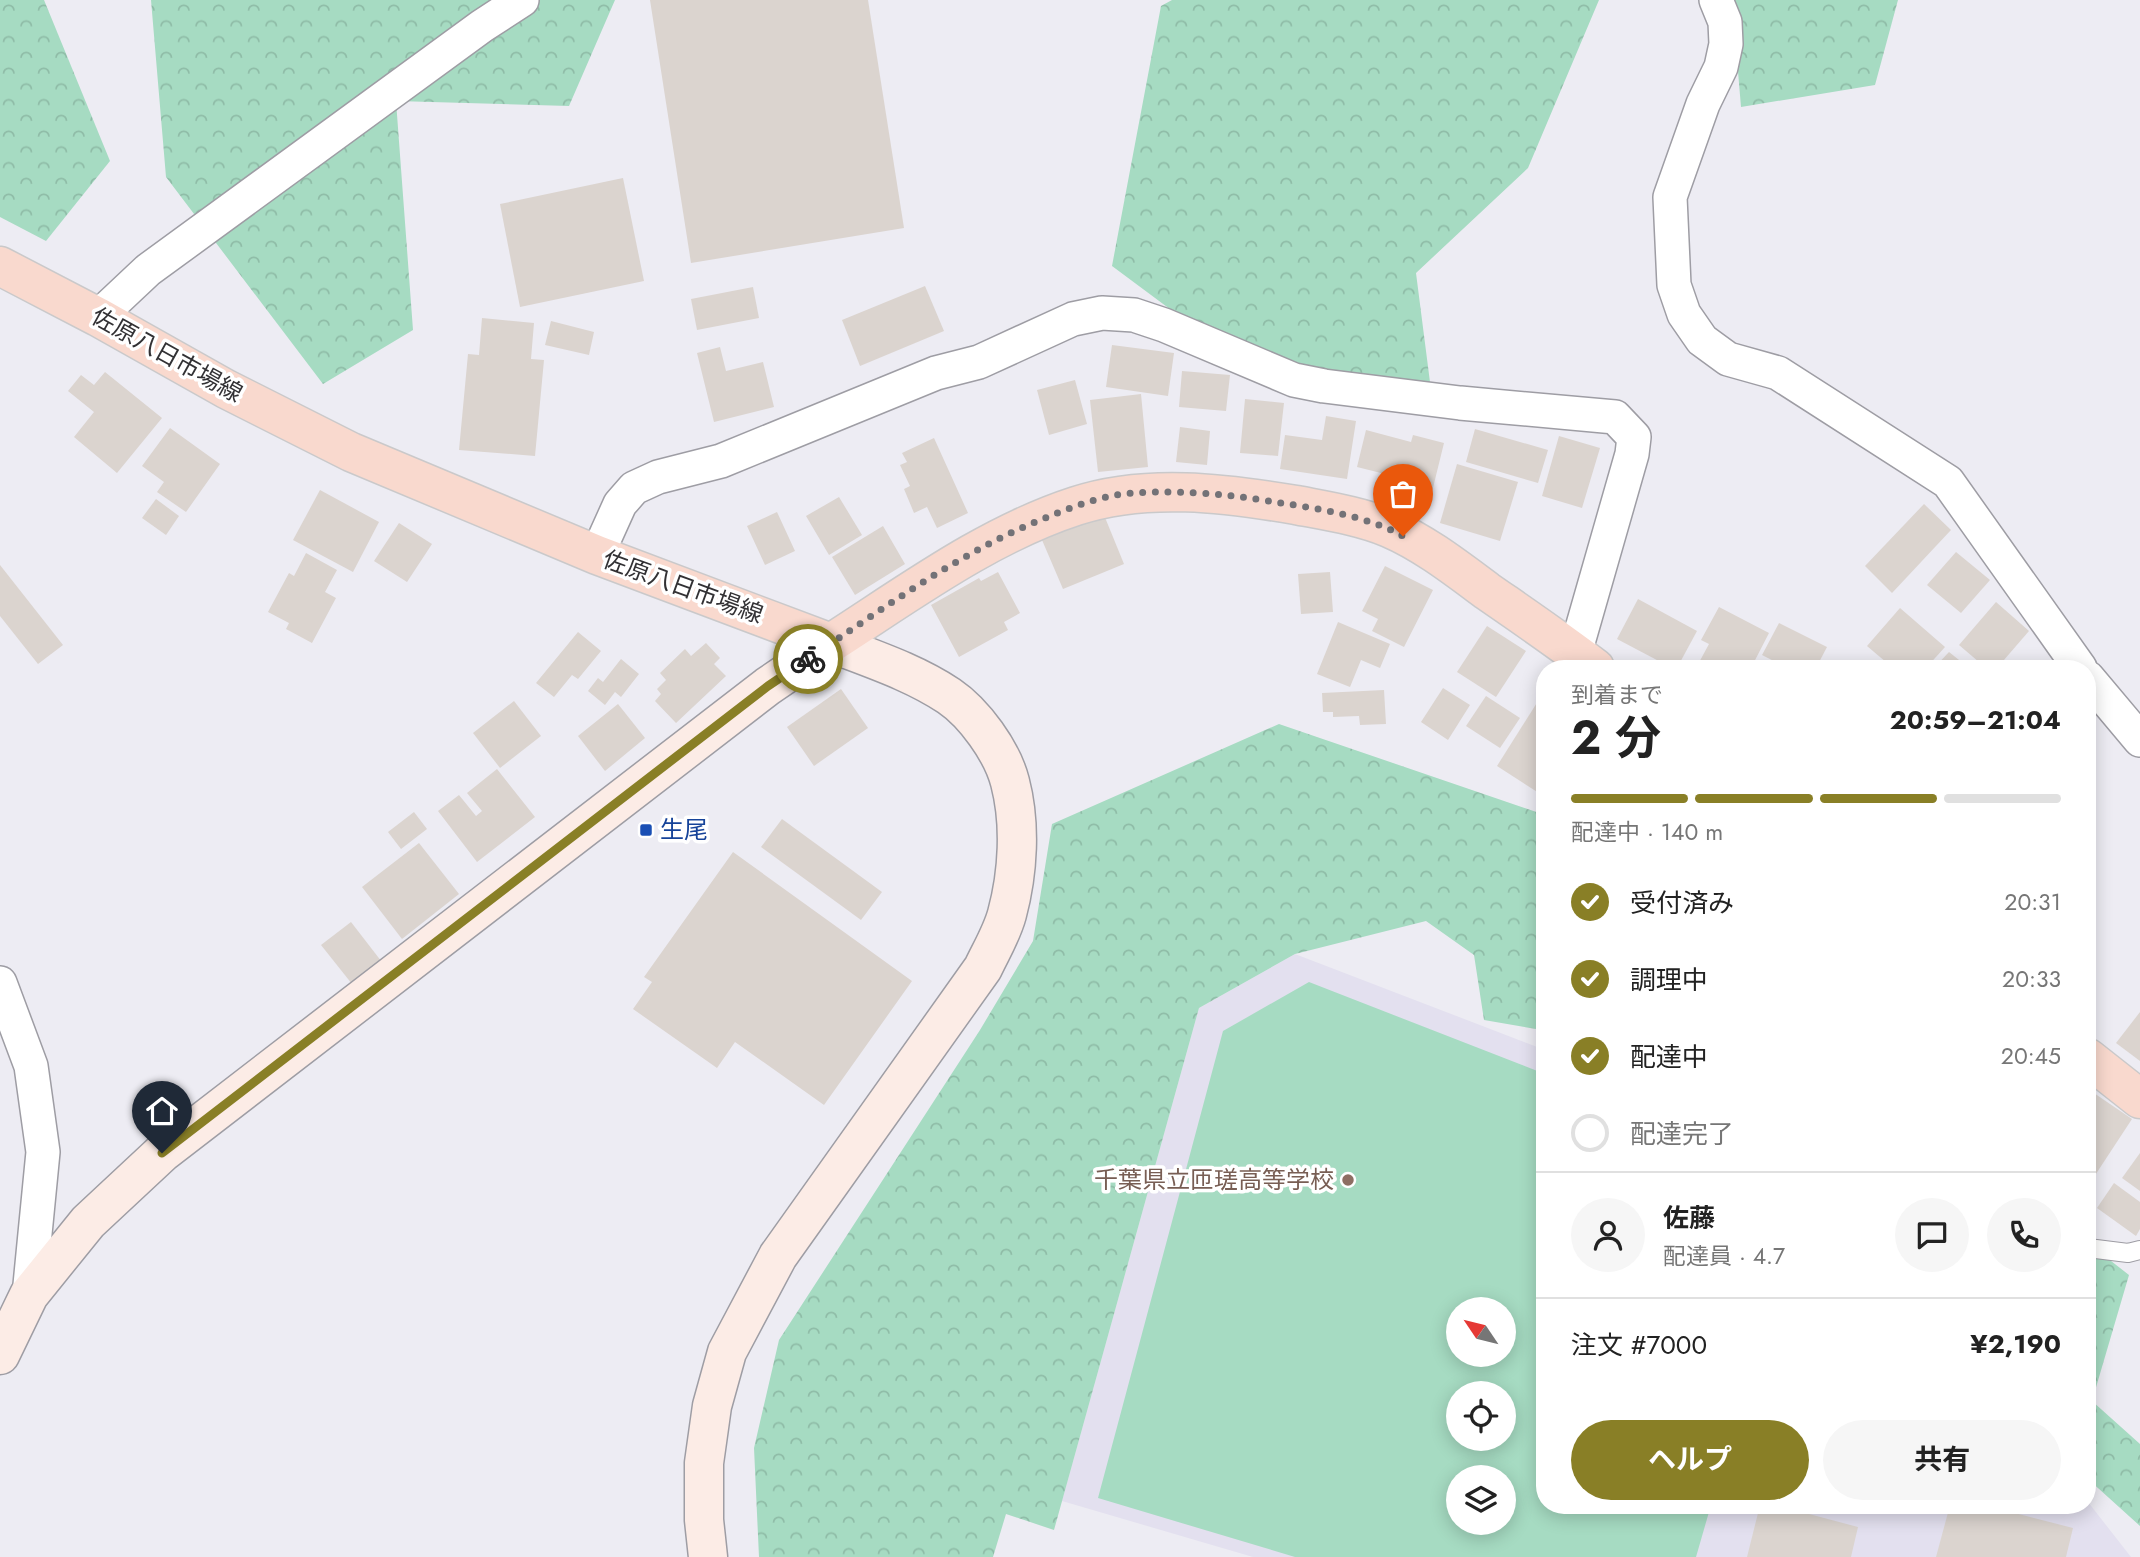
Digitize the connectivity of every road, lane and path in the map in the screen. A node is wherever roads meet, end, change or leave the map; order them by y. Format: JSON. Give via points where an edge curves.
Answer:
{"nodes":[{"id":1,"x":522,"y":0,"type":"edge"},
{"id":2,"x":1716,"y":0,"type":"edge"},
{"id":3,"x":0,"y":267,"type":"edge"},
{"id":4,"x":98,"y":317,"type":"junction"},
{"id":5,"x":597,"y":555,"type":"junction"},
{"id":6,"x":831,"y":643,"type":"junction"},
{"id":7,"x":1584,"y":660,"type":"edge"},
{"id":8,"x":1585,"y":660,"type":"edge"},
{"id":9,"x":2074,"y":660,"type":"edge"},
{"id":10,"x":2096,"y":686,"type":"edge"},
{"id":11,"x":2136,"y":727,"type":"edge"},
{"id":12,"x":0,"y":983,"type":"edge"},
{"id":13,"x":2096,"y":1064,"type":"edge"},
{"id":14,"x":2140,"y":1099,"type":"edge"},
{"id":15,"x":2096,"y":1249,"type":"edge"},
{"id":16,"x":2140,"y":1250,"type":"edge"},
{"id":17,"x":29,"y":1295,"type":"junction"},
{"id":18,"x":0,"y":1356,"type":"edge"},
{"id":19,"x":708,"y":1557,"type":"edge"}],
"edges":[{"from":1,"to":4,"type":"street","via":[[148,270]]},
{"from":2,"to":9,"type":"street","via":[[1725,22],[1721,67],[1670,197],[1674,285],[1684,314],[1702,341],[1728,359],[1778,373],[1948,482]]},
{"from":3,"to":4,"type":"main road","name":"佐原八日市場線"},
{"from":4,"to":5,"type":"main road","name":"佐原八日市場線","via":[[351,452]]},
{"from":5,"to":6,"type":"main road","name":"佐原八日市場線"},
{"from":5,"to":8,"type":"street","via":[[620,504],[634,488],[658,477],[721,461],[936,373],[979,362],[1073,319],[1102,313],[1134,315],[1294,380],[1461,403],[1615,417],[1634,437],[1632,454]]},
{"from":6,"to":7,"type":"main road","via":[[982,547],[1028,525],[1116,495],[1201,493],[1338,512],[1388,528],[1457,569]]},
{"from":6,"to":17,"type":"main road","via":[[768,686],[162,1153],[88,1222]]},
{"from":6,"to":19,"type":"main road","via":[[910,673],[971,716],[992,742],[1010,780],[1016,866],[1007,916],[983,968],[778,1256],[727,1352],[712,1406],[704,1463]]},
{"from":10,"to":11,"type":"street"},
{"from":12,"to":17,"type":"street","via":[[31,1066],[43,1152]]},
{"from":13,"to":14,"type":"main road"},
{"from":15,"to":16,"type":"lane"},
{"from":17,"to":18,"type":"main road"}]}
